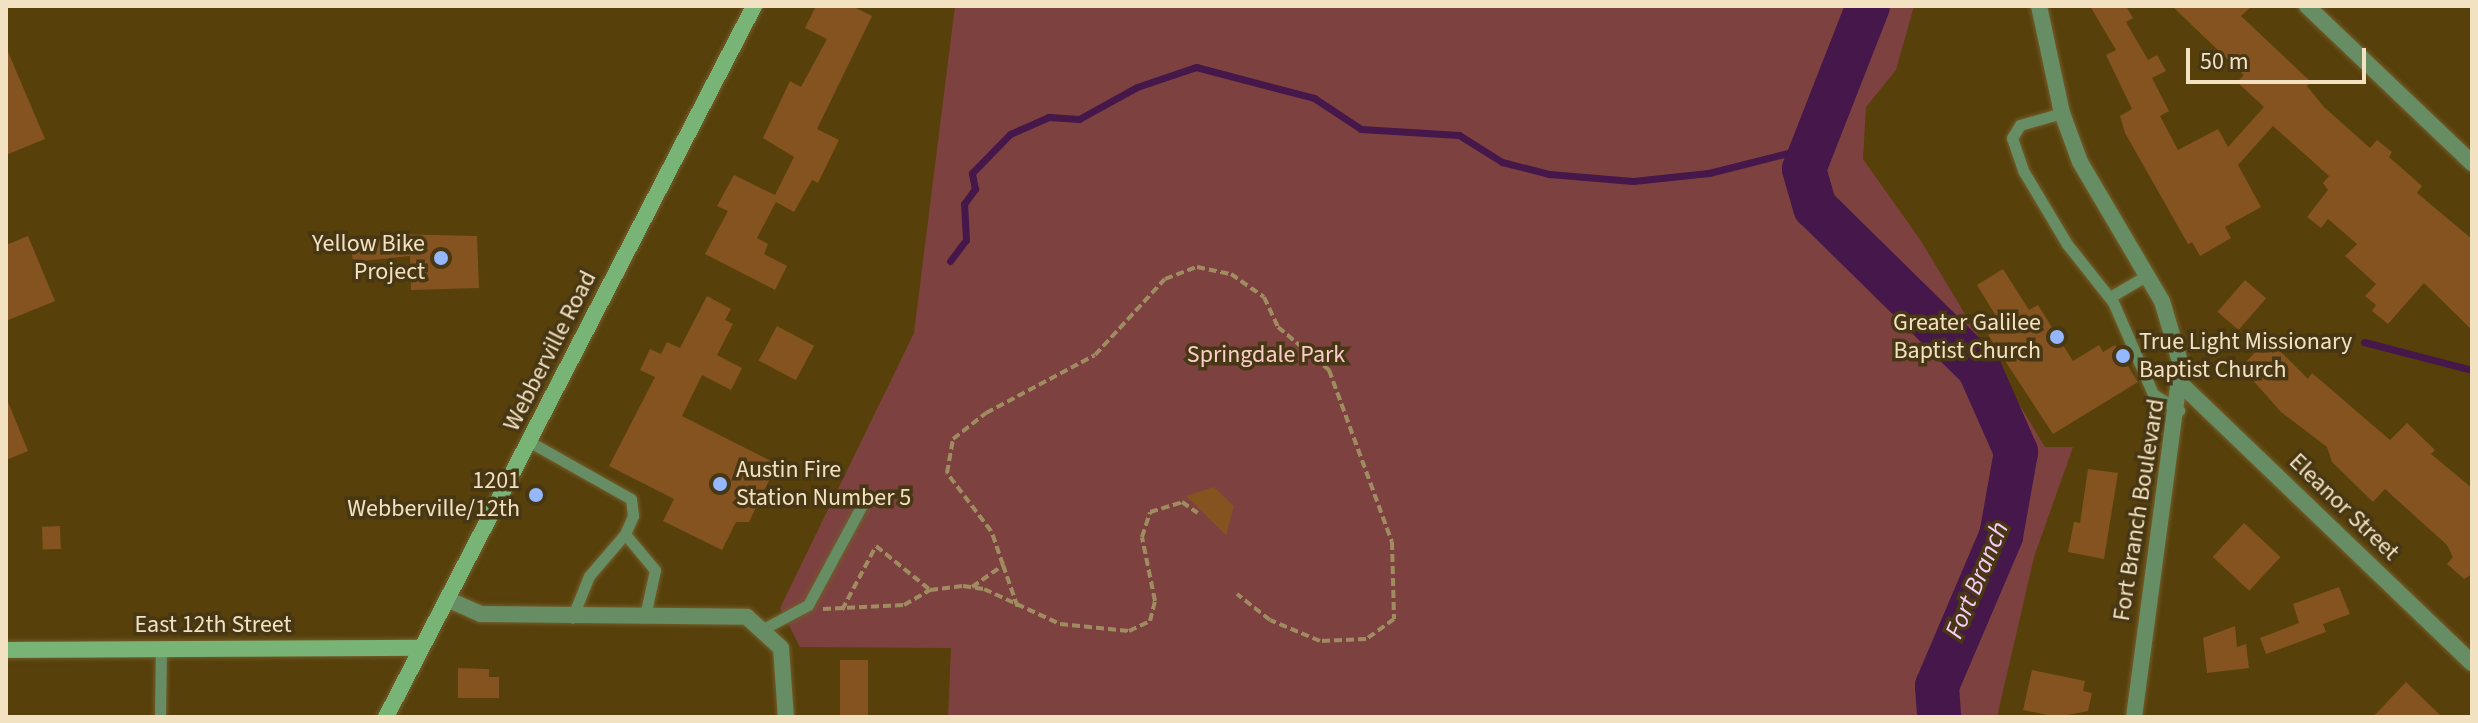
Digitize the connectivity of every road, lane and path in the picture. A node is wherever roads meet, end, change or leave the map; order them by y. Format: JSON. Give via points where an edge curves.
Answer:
{"nodes":[{"id":1,"x":754,"y":6,"type":"edge"},
{"id":2,"x":2039,"y":6,"type":"edge"},
{"id":3,"x":2307,"y":6,"type":"edge"},
{"id":4,"x":2062,"y":113,"type":"junction"},
{"id":5,"x":2472,"y":163,"type":"edge"},
{"id":6,"x":2146,"y":276,"type":"junction"},
{"id":7,"x":2110,"y":297,"type":"junction"},
{"id":8,"x":2183,"y":386,"type":"junction"},
{"id":9,"x":2179,"y":410,"type":"junction"},
{"id":10,"x":530,"y":442,"type":"junction"},
{"id":11,"x":862,"y":505,"type":"dead end"},
{"id":12,"x":1198,"y":513,"type":"dead end"},
{"id":13,"x":625,"y":534,"type":"junction"},
{"id":14,"x":1003,"y":565,"type":"junction"},
{"id":15,"x":972,"y":587,"type":"junction"},
{"id":16,"x":930,"y":590,"type":"junction"},
{"id":17,"x":1237,"y":594,"type":"dead end"},
{"id":18,"x":447,"y":599,"type":"junction"},
{"id":19,"x":819,"y":609,"type":"dead end"},
{"id":20,"x":842,"y":610,"type":"junction"},
{"id":21,"x":1018,"y":610,"type":"junction"},
{"id":22,"x":645,"y":616,"type":"junction"},
{"id":23,"x":571,"y":619,"type":"junction"},
{"id":24,"x":768,"y":630,"type":"junction"},
{"id":25,"x":420,"y":648,"type":"junction"},
{"id":26,"x":161,"y":649,"type":"junction"},
{"id":27,"x":6,"y":650,"type":"edge"},
{"id":28,"x":2472,"y":663,"type":"edge"},
{"id":29,"x":160,"y":717,"type":"edge"},
{"id":30,"x":386,"y":717,"type":"edge"},
{"id":31,"x":786,"y":717,"type":"edge"},
{"id":32,"x":2134,"y":717,"type":"edge"}],
"edges":[{"from":1,"to":10,"type":"street","name":"Webberville Road"},
{"from":2,"to":4,"type":"street","name":"Fort Branch Boulevard"},
{"from":3,"to":5,"type":"street"},
{"from":4,"to":6,"type":"street","name":"Fort Branch Boulevard","via":[[2095,193]]},
{"from":4,"to":7,"type":"lane","via":[[2020,125],[2012,138],[2024,172],[2067,244]]},
{"from":6,"to":7,"type":"lane"},
{"from":6,"to":8,"type":"street","name":"Fort Branch Boulevard","via":[[2171,321]]},
{"from":7,"to":9,"type":"lane","via":[[2153,394]]},
{"from":8,"to":9,"type":"street","name":"Fort Branch Boulevard"},
{"from":8,"to":28,"type":"street","name":"Eleanor Street"},
{"from":9,"to":32,"type":"street","name":"Fort Branch Boulevard"},
{"from":10,"to":13,"type":"lane","via":[[631,499],[633,516]]},
{"from":10,"to":18,"type":"street","name":"Webberville Road"},
{"from":11,"to":24,"type":"lane","via":[[808,605]]},
{"from":12,"to":21,"type":"path","via":[[1182,502],[1150,512],[1142,537],[1155,601],[1150,621],[1129,631],[1060,624]]},
{"from":13,"to":22,"type":"lane","via":[[655,570]]},
{"from":13,"to":23,"type":"lane","via":[[589,576]]},
{"from":14,"to":15,"type":"path"},
{"from":14,"to":17,"type":"path","via":[[991,531],[947,473],[953,439],[986,413],[1095,355],[1165,279],[1197,267],[1231,274],[1264,297],[1278,327],[1329,370],[1392,542],[1394,619],[1366,639],[1320,641],[1270,620]]},
{"from":14,"to":21,"type":"path"},
{"from":15,"to":16,"type":"path"},
{"from":15,"to":21,"type":"path"},
{"from":16,"to":20,"type":"path","via":[[904,605]]},
{"from":16,"to":20,"type":"path","via":[[876,546]]},
{"from":18,"to":23,"type":"street","via":[[480,614]]},
{"from":18,"to":25,"type":"street","name":"Webberville Road"},
{"from":19,"to":20,"type":"path"},
{"from":22,"to":23,"type":"street"},
{"from":22,"to":24,"type":"street","via":[[728,614]]},
{"from":24,"to":31,"type":"street","via":[[785,663]]},
{"from":25,"to":26,"type":"street","name":"East 12th Street"},
{"from":25,"to":30,"type":"street","name":"Webberville Road"},
{"from":26,"to":27,"type":"street","name":"East 12th Street"},
{"from":26,"to":29,"type":"lane"}]}
